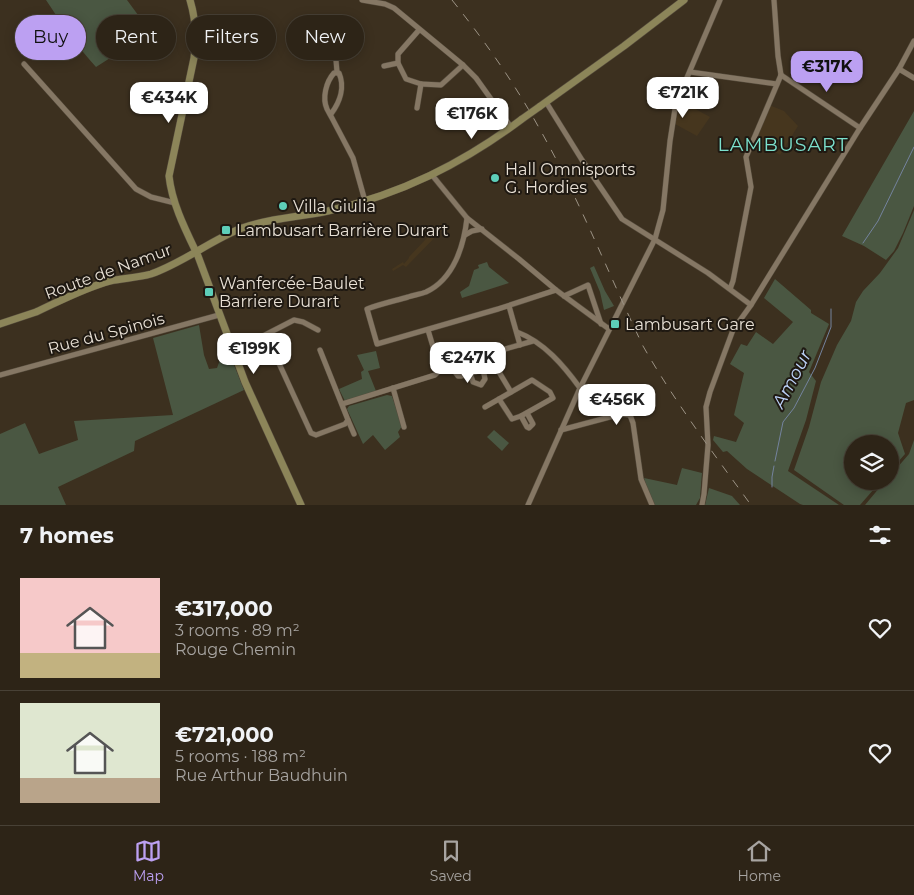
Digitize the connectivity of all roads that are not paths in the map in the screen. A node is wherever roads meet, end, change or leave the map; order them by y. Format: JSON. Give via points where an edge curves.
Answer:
{"nodes":[{"id":1,"x":190,"y":0,"type":"edge"},
{"id":2,"x":362,"y":0,"type":"edge"},
{"id":3,"x":684,"y":0,"type":"edge"},
{"id":4,"x":720,"y":0,"type":"edge"},
{"id":5,"x":774,"y":0,"type":"edge"},
{"id":6,"x":419,"y":30,"type":"junction"},
{"id":7,"x":914,"y":41,"type":"edge"},
{"id":8,"x":336,"y":60,"type":"dead end"},
{"id":9,"x":398,"y":63,"type":"junction"},
{"id":10,"x":24,"y":64,"type":"dead end"},
{"id":11,"x":384,"y":66,"type":"dead end"},
{"id":12,"x":463,"y":66,"type":"junction"},
{"id":13,"x":899,"y":69,"type":"junction"},
{"id":14,"x":337,"y":72,"type":"junction"},
{"id":15,"x":690,"y":72,"type":"junction"},
{"id":16,"x":781,"y":75,"type":"junction"},
{"id":17,"x":914,"y":78,"type":"edge"},
{"id":18,"x":421,"y":84,"type":"junction"},
{"id":19,"x":778,"y":84,"type":"junction"},
{"id":20,"x":546,"y":102,"type":"junction"},
{"id":21,"x":494,"y":103,"type":"junction"},
{"id":22,"x":417,"y":108,"type":"dead end"},
{"id":23,"x":331,"y":114,"type":"junction"},
{"id":24,"x":475,"y":115,"type":"dead end"},
{"id":25,"x":511,"y":127,"type":"junction"},
{"id":26,"x":860,"y":128,"type":"junction"},
{"id":27,"x":432,"y":175,"type":"junction"},
{"id":28,"x":365,"y":201,"type":"junction"},
{"id":29,"x":175,"y":203,"type":"junction"},
{"id":30,"x":467,"y":218,"type":"junction"},
{"id":31,"x":482,"y":229,"type":"junction"},
{"id":32,"x":465,"y":235,"type":"junction"},
{"id":33,"x":655,"y":239,"type":"junction"},
{"id":34,"x":196,"y":252,"type":"junction"},
{"id":35,"x":730,"y":289,"type":"junction"},
{"id":36,"x":556,"y":290,"type":"junction"},
{"id":37,"x":564,"y":296,"type":"junction"},
{"id":38,"x":751,"y":305,"type":"junction"},
{"id":39,"x":509,"y":306,"type":"junction"},
{"id":40,"x":219,"y":315,"type":"junction"},
{"id":41,"x":0,"y":324,"type":"edge"},
{"id":42,"x":601,"y":324,"type":"junction"},
{"id":43,"x":609,"y":329,"type":"junction"},
{"id":44,"x":318,"y":330,"type":"dead end"},
{"id":45,"x":428,"y":330,"type":"junction"},
{"id":46,"x":517,"y":332,"type":"junction"},
{"id":47,"x":266,"y":334,"type":"junction"},
{"id":48,"x":533,"y":341,"type":"junction"},
{"id":49,"x":520,"y":345,"type":"junction"},
{"id":50,"x":320,"y":350,"type":"dead end"},
{"id":51,"x":234,"y":351,"type":"junction"},
{"id":52,"x":493,"y":353,"type":"junction"},
{"id":53,"x":450,"y":365,"type":"junction"},
{"id":54,"x":496,"y":366,"type":"junction"},
{"id":55,"x":483,"y":370,"type":"junction"},
{"id":56,"x":438,"y":372,"type":"dead end"},
{"id":57,"x":470,"y":373,"type":"junction"},
{"id":58,"x":0,"y":375,"type":"edge"},
{"id":59,"x":392,"y":388,"type":"junction"},
{"id":60,"x":580,"y":388,"type":"junction"},
{"id":61,"x":648,"y":391,"type":"dead end"},
{"id":62,"x":511,"y":392,"type":"junction"},
{"id":63,"x":499,"y":399,"type":"junction"},
{"id":64,"x":342,"y":404,"type":"junction"},
{"id":65,"x":485,"y":407,"type":"dead end"},
{"id":66,"x":527,"y":413,"type":"junction"},
{"id":67,"x":630,"y":415,"type":"junction"},
{"id":68,"x":521,"y":416,"type":"junction"},
{"id":69,"x":348,"y":420,"type":"junction"},
{"id":70,"x":404,"y":427,"type":"dead end"},
{"id":71,"x":561,"y":430,"type":"junction"},
{"id":72,"x":354,"y":434,"type":"dead end"},
{"id":73,"x":301,"y":505,"type":"edge"},
{"id":74,"x":528,"y":505,"type":"edge"},
{"id":75,"x":652,"y":505,"type":"edge"},
{"id":76,"x":702,"y":505,"type":"edge"}],
"edges":[{"from":1,"to":29,"type":"main road","via":[[195,17],[196,47],[169,176]]},
{"from":2,"to":6,"type":"street","via":[[394,8]]},
{"from":3,"to":20,"type":"main road","name":"Route de Namur"},
{"from":4,"to":15,"type":"street"},
{"from":5,"to":16,"type":"street"},
{"from":6,"to":9,"type":"street","via":[[398,54]]},
{"from":6,"to":12,"type":"street"},
{"from":7,"to":13,"type":"street"},
{"from":8,"to":14,"type":"street"},
{"from":9,"to":11,"type":"street"},
{"from":9,"to":18,"type":"street","via":[[406,79]]},
{"from":10,"to":29,"type":"street","via":[[136,189]]},
{"from":12,"to":18,"type":"street","via":[[441,85]]},
{"from":12,"to":21,"type":"street"},
{"from":13,"to":17,"type":"street"},
{"from":13,"to":26,"type":"street"},
{"from":14,"to":23,"type":"street","via":[[341,76],[341,93]]},
{"from":14,"to":23,"type":"street","via":[[330,77],[326,90],[327,109]]},
{"from":15,"to":19,"type":"street"},
{"from":15,"to":33,"type":"street","via":[[674,116],[663,210]]},
{"from":16,"to":19,"type":"street"},
{"from":16,"to":26,"type":"street"},
{"from":18,"to":22,"type":"street"},
{"from":19,"to":35,"type":"street","via":[[746,157],[751,187]]},
{"from":20,"to":25,"type":"main road","name":"Route de Namur","bridge":true},
{"from":20,"to":33,"type":"street","via":[[622,219]]},
{"from":21,"to":24,"type":"street"},
{"from":21,"to":25,"type":"street"},
{"from":23,"to":28,"type":"street","via":[[353,158]]},
{"from":25,"to":27,"type":"main road","name":"Route de Namur"},
{"from":26,"to":38,"type":"street"},
{"from":27,"to":28,"type":"main road","name":"Route de Namur"},
{"from":27,"to":30,"type":"street"},
{"from":28,"to":34,"type":"main road","name":"Route de Namur","via":[[266,221],[243,228]]},
{"from":29,"to":34,"type":"main road"},
{"from":30,"to":31,"type":"street"},
{"from":30,"to":32,"type":"street"},
{"from":31,"to":32,"type":"street"},
{"from":31,"to":36,"type":"street"},
{"from":32,"to":45,"type":"street","via":[[443,281],[427,292],[367,309],[377,344]]},
{"from":33,"to":35,"type":"street"},
{"from":33,"to":43,"type":"street"},
{"from":34,"to":40,"type":"main road"},
{"from":34,"to":41,"type":"main road","name":"Route de Namur","via":[[151,274],[111,281]]},
{"from":35,"to":38,"type":"street"},
{"from":36,"to":37,"type":"street"},
{"from":36,"to":39,"type":"street"},
{"from":37,"to":42,"type":"street"},
{"from":37,"to":42,"type":"street","via":[[588,286]]},
{"from":38,"to":76,"type":"street","via":[[733,330],[706,407],[708,446]]},
{"from":39,"to":45,"type":"street"},
{"from":39,"to":46,"type":"street"},
{"from":40,"to":51,"type":"main road"},
{"from":40,"to":58,"type":"street","name":"Rue du Spinois"},
{"from":42,"to":43,"type":"street"},
{"from":43,"to":60,"type":"street"},
{"from":44,"to":47,"type":"street","via":[[294,320]]},
{"from":45,"to":53,"type":"street","via":[[434,350]]},
{"from":46,"to":48,"type":"street"},
{"from":46,"to":49,"type":"street"},
{"from":47,"to":51,"type":"street"},
{"from":47,"to":69,"type":"street","via":[[312,433],[316,435]]},
{"from":48,"to":49,"type":"street"},
{"from":48,"to":60,"type":"street","via":[[557,359]]},
{"from":49,"to":52,"type":"street"},
{"from":50,"to":64,"type":"street"},
{"from":51,"to":73,"type":"main road"},
{"from":52,"to":53,"type":"street"},
{"from":52,"to":54,"type":"street"},
{"from":53,"to":57,"type":"street","via":[[458,376]]},
{"from":54,"to":55,"type":"street"},
{"from":54,"to":62,"type":"street"},
{"from":55,"to":57,"type":"street"},
{"from":55,"to":57,"type":"street","via":[[485,378],[481,385],[472,382]]},
{"from":56,"to":59,"type":"street"},
{"from":59,"to":64,"type":"street"},
{"from":59,"to":70,"type":"street"},
{"from":60,"to":71,"type":"street"},
{"from":61,"to":67,"type":"street"},
{"from":62,"to":63,"type":"street"},
{"from":62,"to":66,"type":"street","via":[[532,380],[551,393],[553,398]]},
{"from":63,"to":65,"type":"street"},
{"from":63,"to":68,"type":"street","via":[[512,420]]},
{"from":64,"to":69,"type":"street"},
{"from":66,"to":68,"type":"street"},
{"from":66,"to":68,"type":"street","via":[[533,424],[529,428]]},
{"from":67,"to":71,"type":"street","via":[[621,414]]},
{"from":67,"to":75,"type":"street","via":[[641,479]]},
{"from":69,"to":72,"type":"street"},
{"from":71,"to":74,"type":"street"}]}
